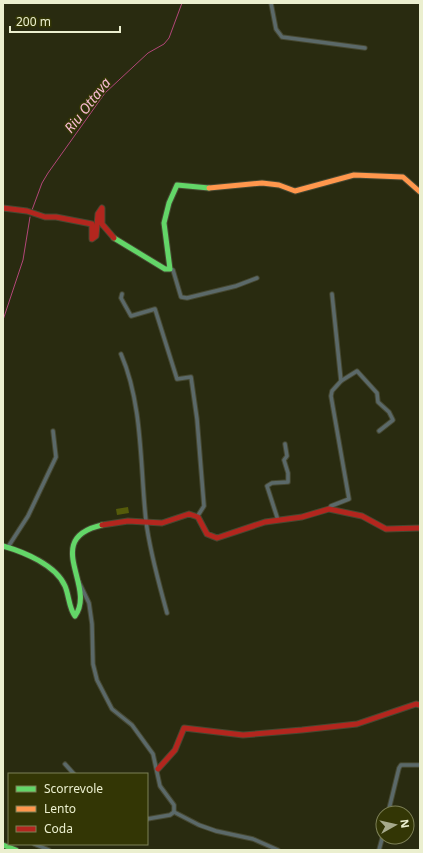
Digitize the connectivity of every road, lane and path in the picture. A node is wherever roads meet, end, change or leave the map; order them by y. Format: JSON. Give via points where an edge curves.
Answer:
{"nodes":[{"id":1,"x":271,"y":3,"type":"edge"},
{"id":2,"x":365,"y":48,"type":"dead end"},
{"id":3,"x":420,"y":192,"type":"edge"},
{"id":4,"x":3,"y":208,"type":"edge"},
{"id":5,"x":170,"y":269,"type":"junction"},
{"id":6,"x":257,"y":278,"type":"dead end"},
{"id":7,"x":122,"y":294,"type":"dead end"},
{"id":8,"x":332,"y":294,"type":"dead end"},
{"id":9,"x":121,"y":354,"type":"dead end"},
{"id":10,"x":341,"y":381,"type":"junction"},
{"id":11,"x":53,"y":431,"type":"dead end"},
{"id":12,"x":379,"y":431,"type":"dead end"},
{"id":13,"x":285,"y":444,"type":"dead end"},
{"id":14,"x":329,"y":510,"type":"junction"},
{"id":15,"x":198,"y":517,"type":"junction"},
{"id":16,"x":278,"y":520,"type":"junction"},
{"id":17,"x":147,"y":523,"type":"junction"},
{"id":18,"x":420,"y":528,"type":"edge"},
{"id":19,"x":5,"y":546,"type":"edge"},
{"id":20,"x":77,"y":579,"type":"junction"},
{"id":21,"x":167,"y":613,"type":"dead end"},
{"id":22,"x":420,"y":705,"type":"edge"},
{"id":23,"x":65,"y":764,"type":"dead end"},
{"id":24,"x":420,"y":765,"type":"edge"},
{"id":25,"x":158,"y":769,"type":"junction"},
{"id":26,"x":73,"y":773,"type":"edge"},
{"id":27,"x":390,"y":805,"type":"edge"},
{"id":28,"x":174,"y":812,"type":"junction"},
{"id":29,"x":148,"y":819,"type":"edge"},
{"id":30,"x":36,"y":845,"type":"edge"},
{"id":31,"x":3,"y":846,"type":"edge"},
{"id":32,"x":16,"y":850,"type":"edge"},
{"id":33,"x":49,"y":850,"type":"edge"},
{"id":34,"x":278,"y":850,"type":"edge"}],
"edges":[{"from":1,"to":2,"type":"street","via":[[276,29],[282,37]]},
{"from":3,"to":5,"type":"street","via":[[403,177],[354,175],[295,191],[279,185],[262,183],[212,188],[177,185],[168,203],[164,223]]},
{"from":4,"to":5,"type":"street","via":[[92,224],[91,235],[94,239],[97,214],[102,208],[101,219],[106,230],[133,250],[165,269]]},
{"from":5,"to":6,"type":"street","via":[[173,270],[181,297],[187,298]]},
{"from":7,"to":15,"type":"street","via":[[121,298],[131,316],[155,309],[176,379],[191,377],[204,506]]},
{"from":8,"to":10,"type":"street"},
{"from":9,"to":17,"type":"street","via":[[130,373],[138,422]]},
{"from":10,"to":12,"type":"street","via":[[357,371],[377,393],[378,402],[389,412],[393,420]]},
{"from":10,"to":14,"type":"street","via":[[331,396],[349,499],[331,506]]},
{"from":11,"to":19,"type":"street","via":[[56,457],[28,516]]},
{"from":13,"to":16,"type":"street","via":[[288,456],[284,460],[288,482],[272,483],[267,486]]},
{"from":14,"to":16,"type":"street"},
{"from":14,"to":18,"type":"street","via":[[362,516],[386,529]]},
{"from":15,"to":16,"type":"street","via":[[205,533],[217,538]]},
{"from":15,"to":17,"type":"street","via":[[188,514],[167,522]]},
{"from":17,"to":20,"type":"street","via":[[134,521],[99,525],[87,528],[78,535],[71,548]]},
{"from":17,"to":21,"type":"street","via":[[153,562]]},
{"from":19,"to":20,"type":"street","via":[[43,564],[59,576],[64,583],[75,616],[80,609]]},
{"from":20,"to":25,"type":"street","via":[[89,603],[93,664],[97,680],[112,709],[132,725],[153,754]]},
{"from":22,"to":25,"type":"street","via":[[416,704],[357,724],[302,730],[243,735],[184,728],[175,750]]},
{"from":23,"to":26,"type":"street"},
{"from":24,"to":27,"type":"street","via":[[401,765],[398,768]]},
{"from":25,"to":28,"type":"street","via":[[160,786],[174,805]]},
{"from":28,"to":29,"type":"street"},
{"from":28,"to":34,"type":"street","via":[[199,825],[253,839]]},
{"from":30,"to":33,"type":"street"},
{"from":31,"to":32,"type":"street"}]}
